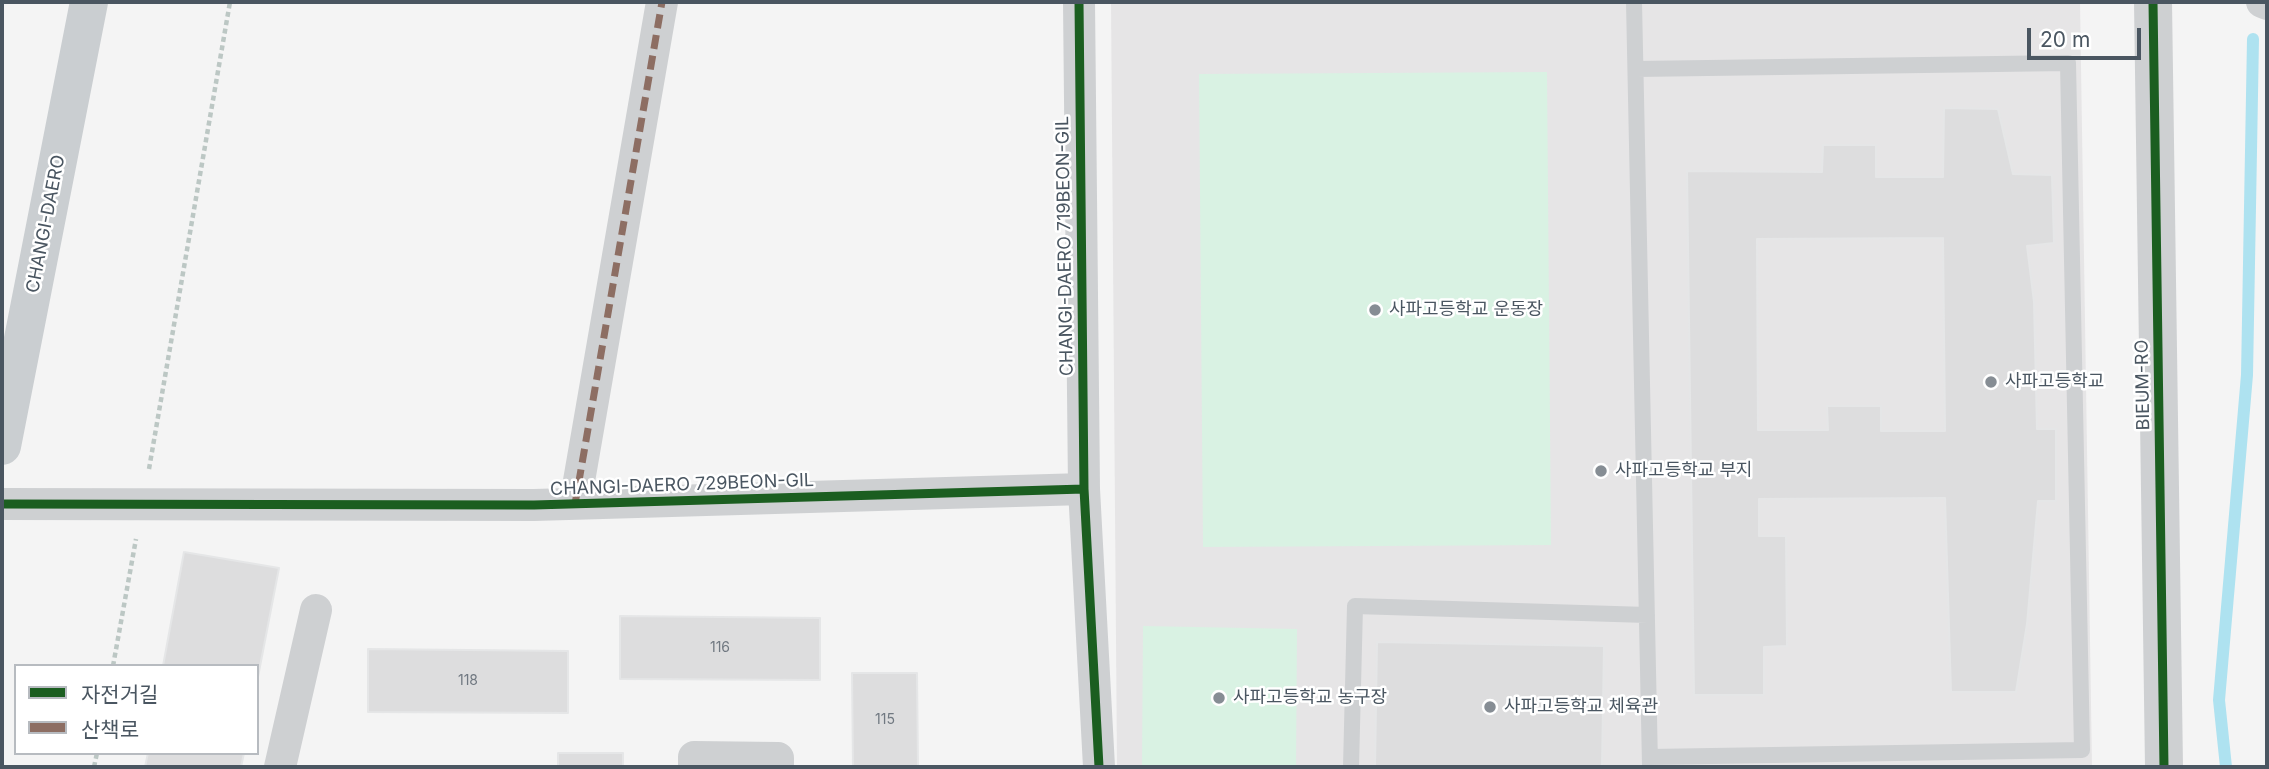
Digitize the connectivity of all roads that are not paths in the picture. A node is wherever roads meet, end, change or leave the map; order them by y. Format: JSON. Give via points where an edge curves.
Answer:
{"nodes":[{"id":1,"x":89,"y":2,"type":"edge"},
{"id":2,"x":662,"y":2,"type":"edge"},
{"id":3,"x":1079,"y":2,"type":"edge"},
{"id":4,"x":1634,"y":2,"type":"edge"},
{"id":5,"x":2154,"y":2,"type":"edge"},
{"id":6,"x":2262,"y":2,"type":"edge"},
{"id":7,"x":2267,"y":4,"type":"edge"},
{"id":8,"x":1636,"y":69,"type":"junction"},
{"id":9,"x":2,"y":446,"type":"edge"},
{"id":10,"x":1084,"y":489,"type":"junction"},
{"id":11,"x":575,"y":504,"type":"junction"},
{"id":12,"x":2,"y":505,"type":"edge"},
{"id":13,"x":316,"y":610,"type":"dead end"},
{"id":14,"x":1647,"y":615,"type":"junction"},
{"id":15,"x":1650,"y":762,"type":"edge"},
{"id":16,"x":280,"y":767,"type":"edge"},
{"id":17,"x":694,"y":767,"type":"edge"},
{"id":18,"x":778,"y":767,"type":"edge"},
{"id":19,"x":1099,"y":767,"type":"edge"},
{"id":20,"x":1351,"y":767,"type":"edge"},
{"id":21,"x":2164,"y":767,"type":"edge"}],
"edges":[{"from":1,"to":9,"type":"main road","name":"CHANGI-DAERO"},
{"from":2,"to":11,"type":"street"},
{"from":3,"to":10,"type":"street","name":"CHANGI-DAERO 719BEON-GIL"},
{"from":4,"to":8,"type":"lane"},
{"from":5,"to":21,"type":"street","name":"BIEUM-RO"},
{"from":6,"to":7,"type":"street"},
{"from":8,"to":14,"type":"lane"},
{"from":8,"to":15,"type":"lane","via":[[2068,63],[2069,91],[2082,750]]},
{"from":10,"to":11,"type":"street","name":"CHANGI-DAERO 729BEON-GIL"},
{"from":10,"to":19,"type":"street"},
{"from":11,"to":12,"type":"street","name":"CHANGI-DAERO 729BEON-GIL"},
{"from":13,"to":16,"type":"street"},
{"from":14,"to":15,"type":"lane"},
{"from":14,"to":20,"type":"lane","via":[[1355,606]]},
{"from":17,"to":18,"type":"street","via":[[694,757],[778,758]]}]}
